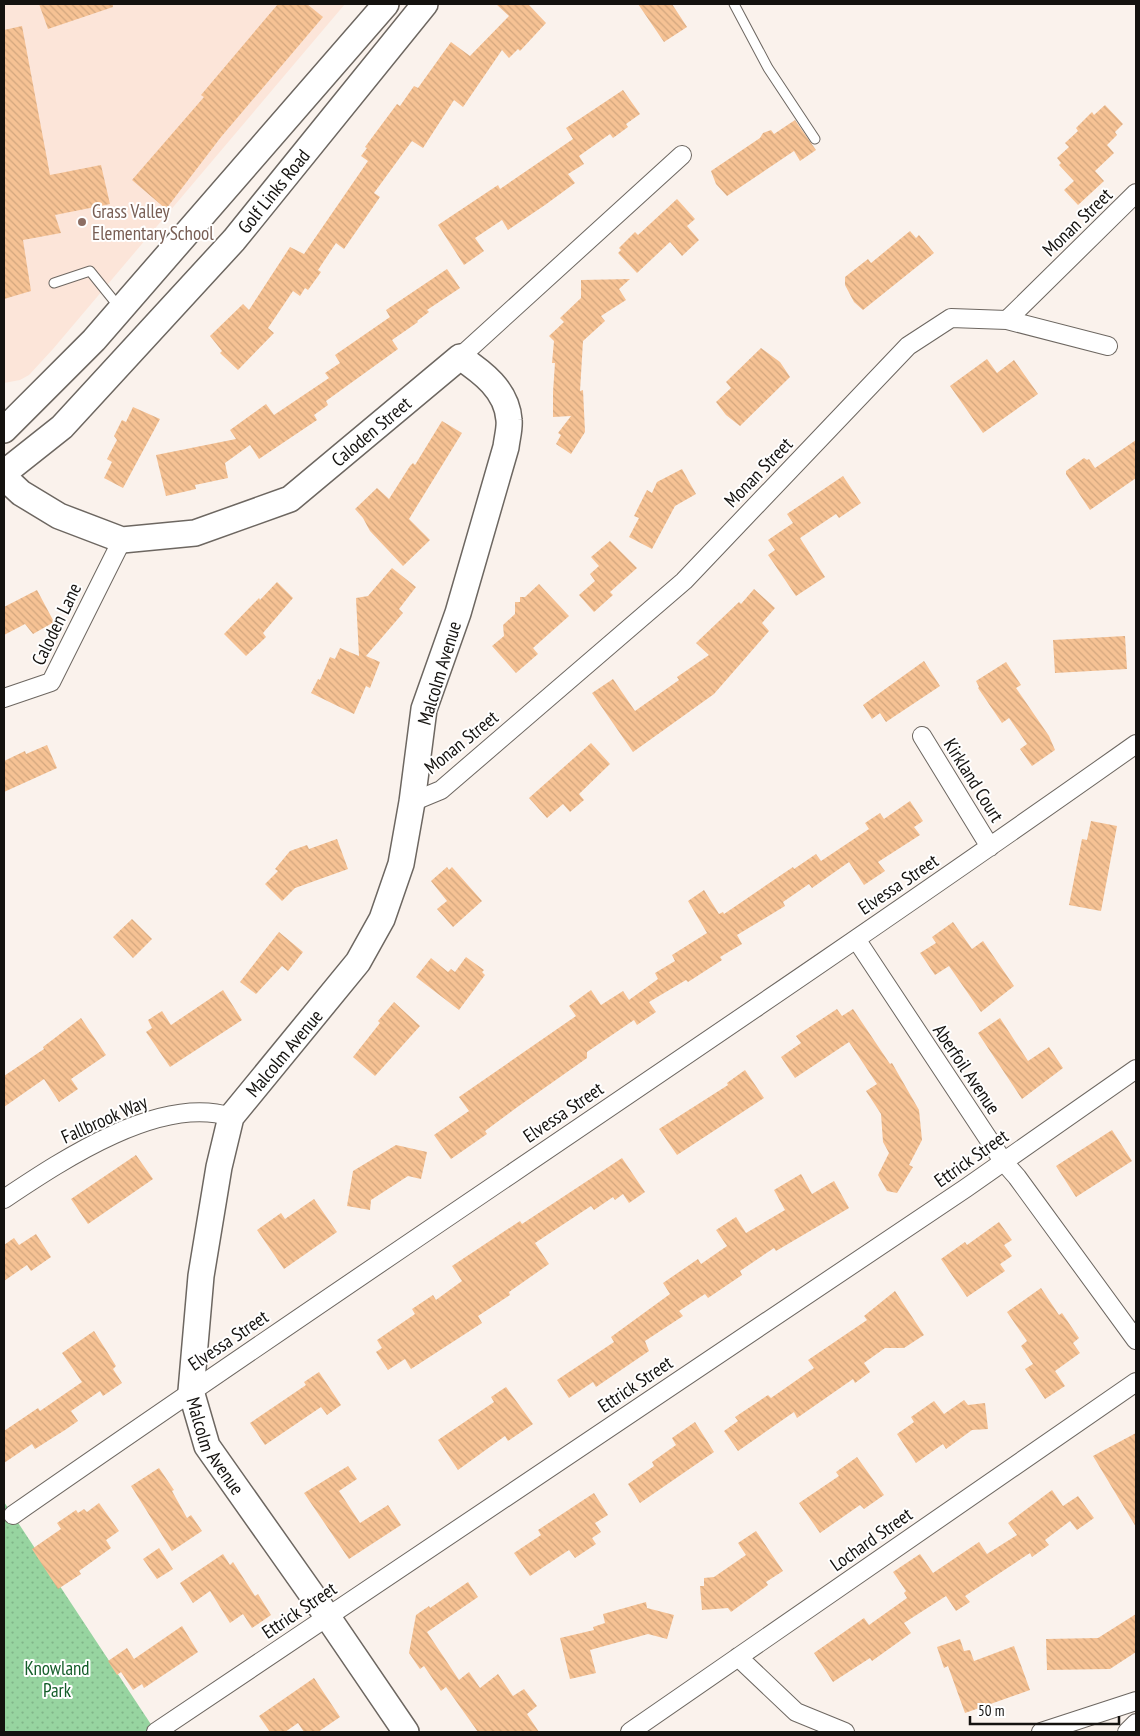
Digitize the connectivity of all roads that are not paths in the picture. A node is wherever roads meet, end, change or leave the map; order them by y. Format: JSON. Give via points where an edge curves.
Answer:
{"nodes":[{"id":1,"x":386,"y":4,"type":"edge"},
{"id":2,"x":390,"y":4,"type":"edge"},
{"id":3,"x":425,"y":4,"type":"edge"},
{"id":4,"x":734,"y":4,"type":"edge"},
{"id":5,"x":408,"y":24,"type":"junction"},
{"id":6,"x":815,"y":139,"type":"dead end"},
{"id":7,"x":682,"y":155,"type":"dead end"},
{"id":8,"x":1136,"y":193,"type":"edge"},
{"id":9,"x":54,"y":283,"type":"dead end"},
{"id":10,"x":121,"y":309,"type":"junction"},
{"id":11,"x":1007,"y":320,"type":"junction"},
{"id":12,"x":1108,"y":346,"type":"dead end"},
{"id":13,"x":460,"y":357,"type":"junction"},
{"id":14,"x":4,"y":430,"type":"edge"},
{"id":15,"x":4,"y":473,"type":"edge"},
{"id":16,"x":4,"y":477,"type":"edge"},
{"id":17,"x":122,"y":540,"type":"junction"},
{"id":18,"x":4,"y":698,"type":"edge"},
{"id":19,"x":922,"y":736,"type":"dead end"},
{"id":20,"x":1136,"y":744,"type":"edge"},
{"id":21,"x":412,"y":802,"type":"junction"},
{"id":22,"x":990,"y":847,"type":"junction"},
{"id":23,"x":856,"y":939,"type":"junction"},
{"id":24,"x":1136,"y":1069,"type":"edge"},
{"id":25,"x":231,"y":1117,"type":"junction"},
{"id":26,"x":1003,"y":1161,"type":"junction"},
{"id":27,"x":4,"y":1198,"type":"edge"},
{"id":28,"x":1136,"y":1340,"type":"edge"},
{"id":29,"x":1136,"y":1382,"type":"edge"},
{"id":30,"x":191,"y":1391,"type":"junction"},
{"id":31,"x":13,"y":1515,"type":"dead end"},
{"id":32,"x":328,"y":1616,"type":"junction"},
{"id":33,"x":738,"y":1657,"type":"junction"},
{"id":34,"x":1136,"y":1701,"type":"edge"},
{"id":35,"x":1136,"y":1723,"type":"edge"},
{"id":36,"x":156,"y":1732,"type":"edge"},
{"id":37,"x":406,"y":1732,"type":"edge"},
{"id":38,"x":630,"y":1732,"type":"edge"},
{"id":39,"x":844,"y":1732,"type":"edge"},
{"id":40,"x":1041,"y":1732,"type":"edge"},
{"id":41,"x":1127,"y":1732,"type":"edge"}],
"edges":[{"from":1,"to":10,"type":"street","name":"Golf Links Road"},
{"from":2,"to":5,"type":"street"},
{"from":3,"to":5,"type":"street","name":"Golf Links Road"},
{"from":4,"to":6,"type":"lane","via":[[768,68]]},
{"from":5,"to":15,"type":"street","name":"Golf Links Road","via":[[227,247],[62,427]]},
{"from":7,"to":13,"type":"street","name":"Caloden Street"},
{"from":8,"to":11,"type":"street","name":"Monan Street"},
{"from":9,"to":10,"type":"lane","via":[[90,271]]},
{"from":10,"to":14,"type":"street","name":"Golf Links Road"},
{"from":11,"to":12,"type":"street"},
{"from":11,"to":21,"type":"street","name":"Monan Street","via":[[951,318],[908,346],[684,581],[441,790]]},
{"from":13,"to":17,"type":"street","name":"Caloden Street","via":[[290,499],[195,533]]},
{"from":13,"to":21,"type":"street","name":"Malcolm Avenue","via":[[481,372],[501,393],[509,419],[506,447],[458,613],[424,709]]},
{"from":16,"to":17,"type":"street","name":"Caloden Street","via":[[21,494],[59,516]]},
{"from":17,"to":18,"type":"street","name":"Caloden Lane","via":[[51,682]]},
{"from":19,"to":22,"type":"street","name":"Kirkland Court"},
{"from":20,"to":22,"type":"street","name":"Elvessa Street"},
{"from":21,"to":25,"type":"street","name":"Malcolm Avenue","via":[[400,864],[382,919],[358,962]]},
{"from":22,"to":23,"type":"street","name":"Elvessa Street"},
{"from":23,"to":26,"type":"street","name":"Aberfoil Avenue"},
{"from":23,"to":30,"type":"street","name":"Elvessa Street"},
{"from":24,"to":26,"type":"street","name":"Ettrick Street"},
{"from":25,"to":27,"type":"street","name":"Fallbrook Way","via":[[213,1111],[156,1117],[66,1158]]},
{"from":25,"to":30,"type":"street","name":"Malcolm Avenue","via":[[218,1167],[201,1276]]},
{"from":26,"to":28,"type":"street","name":"Aberfoil Avenue"},
{"from":26,"to":32,"type":"street","name":"Ettrick Street"},
{"from":29,"to":33,"type":"street","name":"Lochard Street"},
{"from":30,"to":31,"type":"street","name":"Elvessa Street"},
{"from":30,"to":32,"type":"street","name":"Malcolm Avenue","via":[[207,1446]]},
{"from":32,"to":36,"type":"street","name":"Ettrick Street"},
{"from":32,"to":37,"type":"street","name":"Malcolm Avenue"},
{"from":33,"to":38,"type":"street","name":"Lochard Street"},
{"from":33,"to":39,"type":"street","via":[[796,1712]]},
{"from":34,"to":40,"type":"street"},
{"from":35,"to":41,"type":"street"}]}
